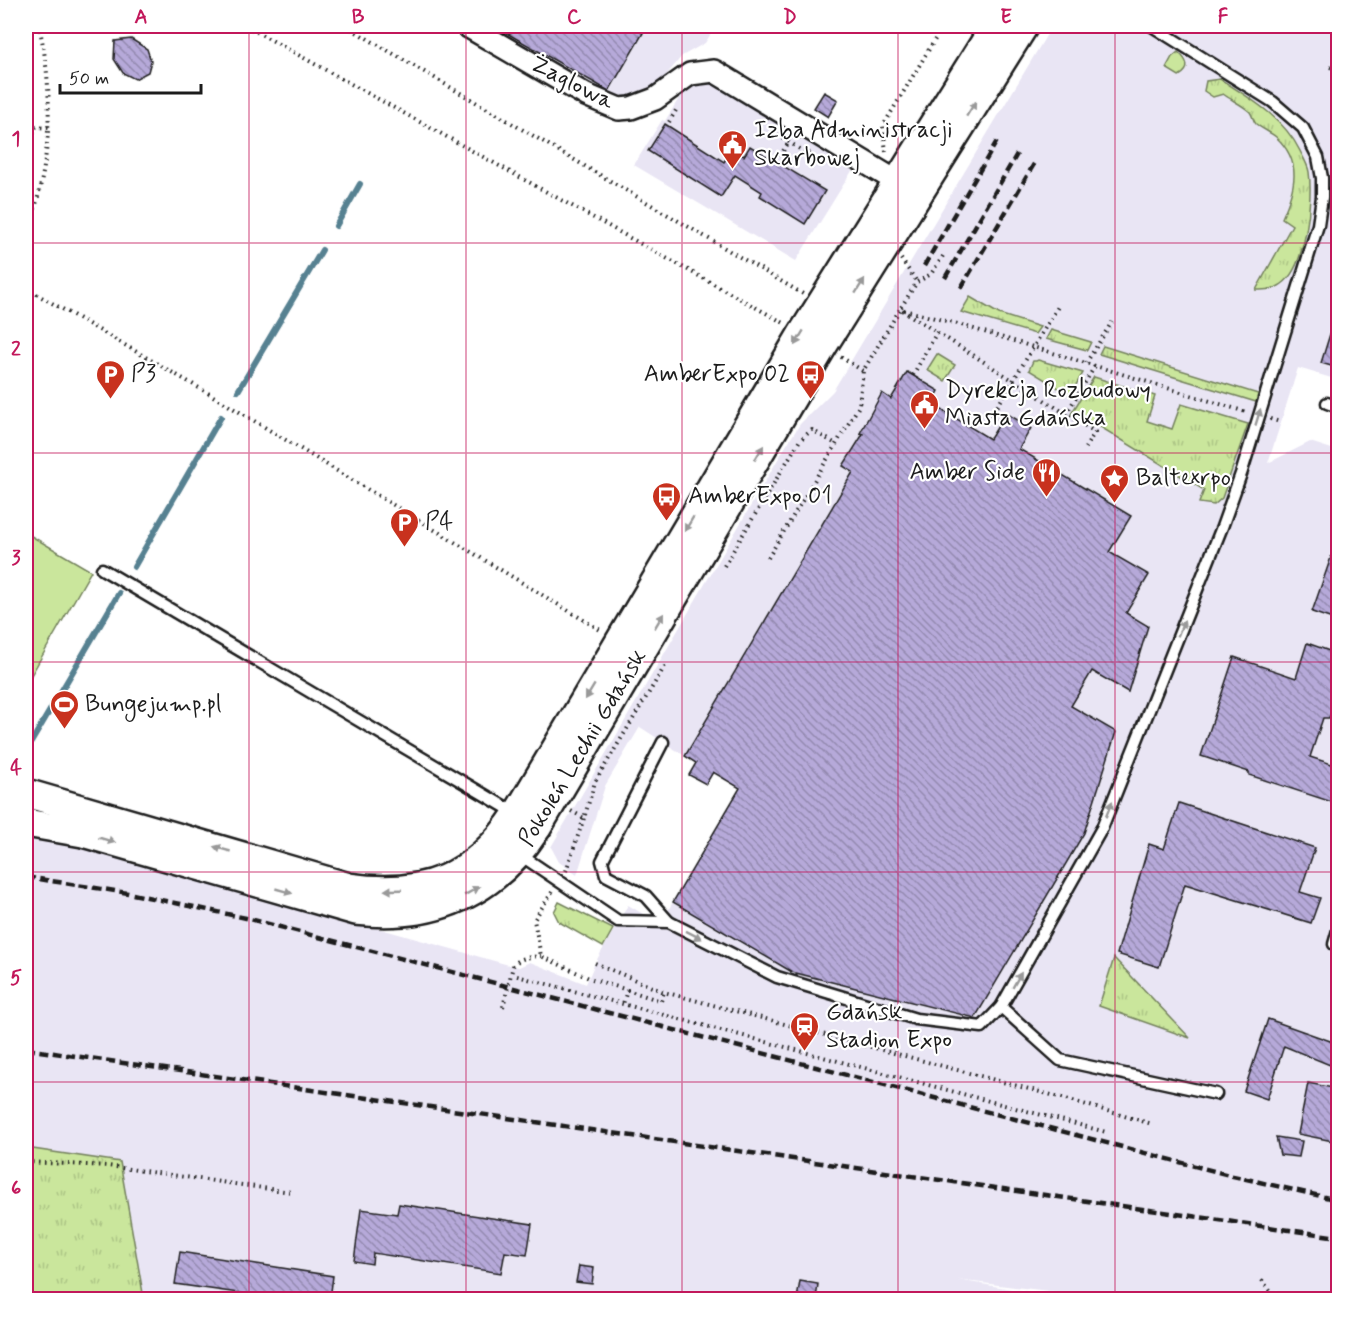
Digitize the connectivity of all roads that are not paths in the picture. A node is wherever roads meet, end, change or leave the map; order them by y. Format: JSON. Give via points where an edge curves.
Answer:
{"nodes":[{"id":1,"x":467,"y":26,"type":"edge"},
{"id":2,"x":995,"y":26,"type":"edge"},
{"id":3,"x":1024,"y":26,"type":"edge"},
{"id":4,"x":1152,"y":26,"type":"edge"},
{"id":5,"x":900,"y":178,"type":"junction"},
{"id":6,"x":1327,"y":403,"type":"dead end"},
{"id":7,"x":1338,"y":406,"type":"edge"},
{"id":8,"x":102,"y":569,"type":"dead end"},
{"id":9,"x":663,"y":742,"type":"dead end"},
{"id":10,"x":26,"y":793,"type":"edge"},
{"id":11,"x":527,"y":821,"type":"junction"},
{"id":12,"x":26,"y":823,"type":"edge"},
{"id":13,"x":519,"y":854,"type":"junction"},
{"id":14,"x":669,"y":922,"type":"junction"},
{"id":15,"x":1338,"y":930,"type":"edge"},
{"id":16,"x":1338,"y":945,"type":"edge"},
{"id":17,"x":1000,"y":1007,"type":"junction"},
{"id":18,"x":1216,"y":1094,"type":"dead end"}],
"edges":[{"from":1,"to":5,"type":"street","name":"Żaglowa","via":[[586,95],[619,109],[655,99],[690,74],[713,67]]},
{"from":2,"to":5,"type":"street"},
{"from":5,"to":3,"type":"street","one_way":true},
{"from":17,"to":4,"type":"lane","one_way":true,"via":[[1102,828],[1222,527],[1318,225],[1322,197],[1318,157],[1303,128],[1273,102]]},
{"from":5,"to":11,"type":"street","name":"Pokoleń Lechii Gdańsk","via":[[823,346],[732,476]]},
{"from":6,"to":7,"type":"lane"},
{"from":8,"to":11,"type":"lane"},
{"from":9,"to":14,"type":"lane","via":[[602,861],[606,875],[646,896]]},
{"from":11,"to":10,"type":"street","name":"Pokoleń Lechii Gdańsk","one_way":true,"via":[[474,863],[450,876],[426,886],[373,890]]},
{"from":11,"to":13,"type":"street","name":"Pokoleń Lechii Gdańsk"},
{"from":12,"to":13,"type":"street","name":"Pokoleń Lechii Gdańsk","one_way":true,"via":[[83,833],[356,911],[379,914],[443,904],[486,883]]},
{"from":13,"to":14,"type":"lane","via":[[618,921]]},
{"from":14,"to":17,"type":"lane","one_way":true,"via":[[777,977],[916,1018],[982,1027]]},
{"from":15,"to":16,"type":"lane","via":[[1334,944]]},
{"from":17,"to":18,"type":"lane","via":[[1060,1060]]}]}
